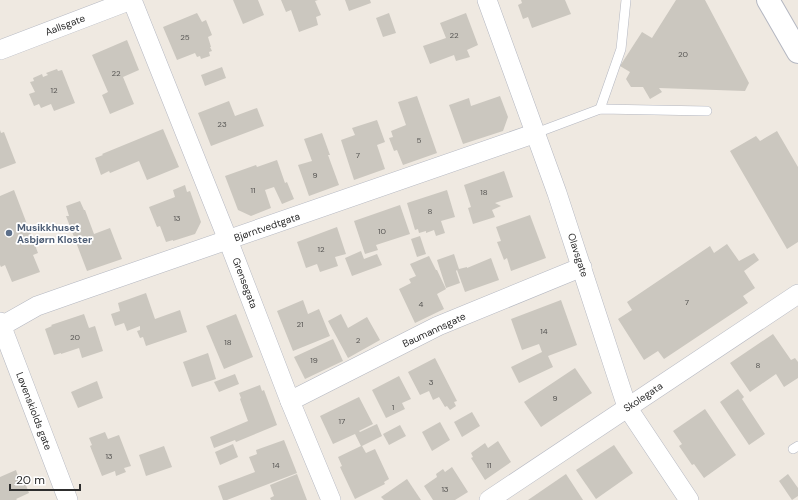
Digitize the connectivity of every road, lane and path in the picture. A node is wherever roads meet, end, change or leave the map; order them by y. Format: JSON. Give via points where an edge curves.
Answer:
{"nodes":[{"id":1,"x":131,"y":0,"type":"edge"},
{"id":2,"x":487,"y":0,"type":"edge"},
{"id":3,"x":626,"y":0,"type":"edge"},
{"id":4,"x":768,"y":0,"type":"edge"},
{"id":5,"x":0,"y":50,"type":"edge"},
{"id":6,"x":798,"y":52,"type":"edge"},
{"id":7,"x":600,"y":109,"type":"junction"},
{"id":8,"x":707,"y":111,"type":"dead end"},
{"id":9,"x":536,"y":133,"type":"junction"},
{"id":10,"x":228,"y":240,"type":"junction"},
{"id":11,"x":582,"y":267,"type":"junction"},
{"id":12,"x":798,"y":294,"type":"edge"},
{"id":13,"x":1,"y":325,"type":"edge"},
{"id":14,"x":290,"y":401,"type":"junction"},
{"id":15,"x":627,"y":407,"type":"junction"},
{"id":16,"x":68,"y":500,"type":"edge"},
{"id":17,"x":331,"y":500,"type":"edge"},
{"id":18,"x":488,"y":500,"type":"edge"},
{"id":19,"x":689,"y":500,"type":"edge"}],
"edges":[{"from":1,"to":5,"type":"street","name":"Aallsgate"},
{"from":1,"to":10,"type":"street","name":"Grensegata"},
{"from":2,"to":9,"type":"street","name":"Olavsgate"},
{"from":3,"to":7,"type":"lane","via":[[621,49]]},
{"from":4,"to":6,"type":"street"},
{"from":7,"to":8,"type":"lane"},
{"from":7,"to":9,"type":"lane"},
{"from":9,"to":10,"type":"street","name":"Bjørntvedtgata"},
{"from":9,"to":11,"type":"street","name":"Olavsgate"},
{"from":10,"to":13,"type":"street","name":"Bjørntvedtgata","via":[[37,306]]},
{"from":10,"to":14,"type":"street","name":"Grensegata"},
{"from":11,"to":14,"type":"street","name":"Baumannsgate","via":[[438,326]]},
{"from":11,"to":15,"type":"street","name":"Olavsgate"},
{"from":12,"to":15,"type":"street","name":"Skolegata"},
{"from":13,"to":16,"type":"street","name":"Løvenskiolds gate"},
{"from":14,"to":17,"type":"street","name":"Grensegata"},
{"from":15,"to":18,"type":"street","name":"Skolegata"},
{"from":15,"to":19,"type":"street","name":"Olavsgate"}]}
